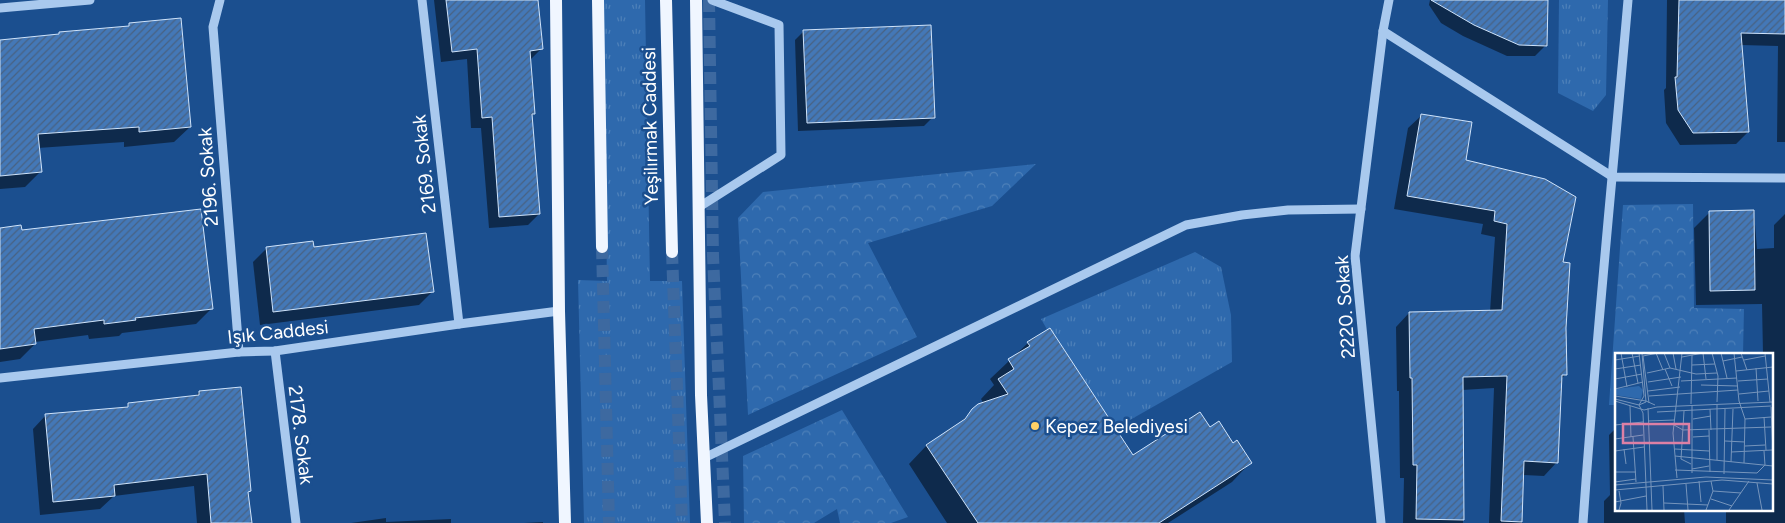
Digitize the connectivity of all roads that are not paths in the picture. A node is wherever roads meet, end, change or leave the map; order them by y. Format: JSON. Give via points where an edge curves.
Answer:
{"nodes":[{"id":1,"x":90,"y":0,"type":"edge"},
{"id":2,"x":220,"y":0,"type":"edge"},
{"id":3,"x":422,"y":0,"type":"edge"},
{"id":4,"x":556,"y":0,"type":"edge"},
{"id":5,"x":598,"y":0,"type":"edge"},
{"id":6,"x":666,"y":0,"type":"edge"},
{"id":7,"x":696,"y":0,"type":"edge"},
{"id":8,"x":712,"y":0,"type":"edge"},
{"id":9,"x":1389,"y":0,"type":"edge"},
{"id":10,"x":1628,"y":0,"type":"edge"},
{"id":11,"x":0,"y":8,"type":"edge"},
{"id":12,"x":1383,"y":31,"type":"junction"},
{"id":13,"x":1613,"y":177,"type":"junction"},
{"id":14,"x":1785,"y":178,"type":"edge"},
{"id":15,"x":698,"y":207,"type":"junction"},
{"id":16,"x":1361,"y":209,"type":"junction"},
{"id":17,"x":602,"y":247,"type":"tunnel mouth"},
{"id":18,"x":672,"y":252,"type":"tunnel mouth"},
{"id":19,"x":559,"y":311,"type":"junction"},
{"id":20,"x":459,"y":324,"type":"junction"},
{"id":21,"x":275,"y":351,"type":"junction"},
{"id":22,"x":238,"y":352,"type":"junction"},
{"id":23,"x":0,"y":378,"type":"edge"},
{"id":24,"x":704,"y":458,"type":"junction"},
{"id":25,"x":296,"y":523,"type":"edge"},
{"id":26,"x":566,"y":523,"type":"edge"},
{"id":27,"x":707,"y":523,"type":"edge"},
{"id":28,"x":1381,"y":523,"type":"edge"},
{"id":29,"x":1582,"y":523,"type":"edge"}],
"edges":[{"from":1,"to":11,"type":"street"},
{"from":2,"to":22,"type":"street","name":"2196. Sokak","via":[[213,27]]},
{"from":3,"to":20,"type":"street","name":"2169. Sokak"},
{"from":4,"to":19,"type":"main road"},
{"from":5,"to":17,"type":"main road"},
{"from":6,"to":18,"type":"main road","name":"Yeşilırmak Caddesi"},
{"from":7,"to":15,"type":"main road"},
{"from":8,"to":15,"type":"street","via":[[779,25],[781,155]]},
{"from":9,"to":12,"type":"street","name":"2220. Sokak"},
{"from":10,"to":13,"type":"street"},
{"from":12,"to":13,"type":"street"},
{"from":12,"to":16,"type":"street","name":"2220. Sokak"},
{"from":13,"to":14,"type":"street"},
{"from":13,"to":29,"type":"street"},
{"from":15,"to":24,"type":"main road"},
{"from":16,"to":24,"type":"street","via":[[1288,210],[1228,216],[1186,226]]},
{"from":16,"to":28,"type":"street","name":"2220. Sokak","via":[[1356,256]]},
{"from":19,"to":20,"type":"street","name":"Işık Caddesi"},
{"from":19,"to":26,"type":"main road"},
{"from":20,"to":21,"type":"street","name":"Işık Caddesi"},
{"from":21,"to":22,"type":"street","name":"Işık Caddesi"},
{"from":21,"to":25,"type":"street","name":"2178. Sokak"},
{"from":22,"to":23,"type":"street","name":"Işık Caddesi"},
{"from":24,"to":27,"type":"main road"}]}
